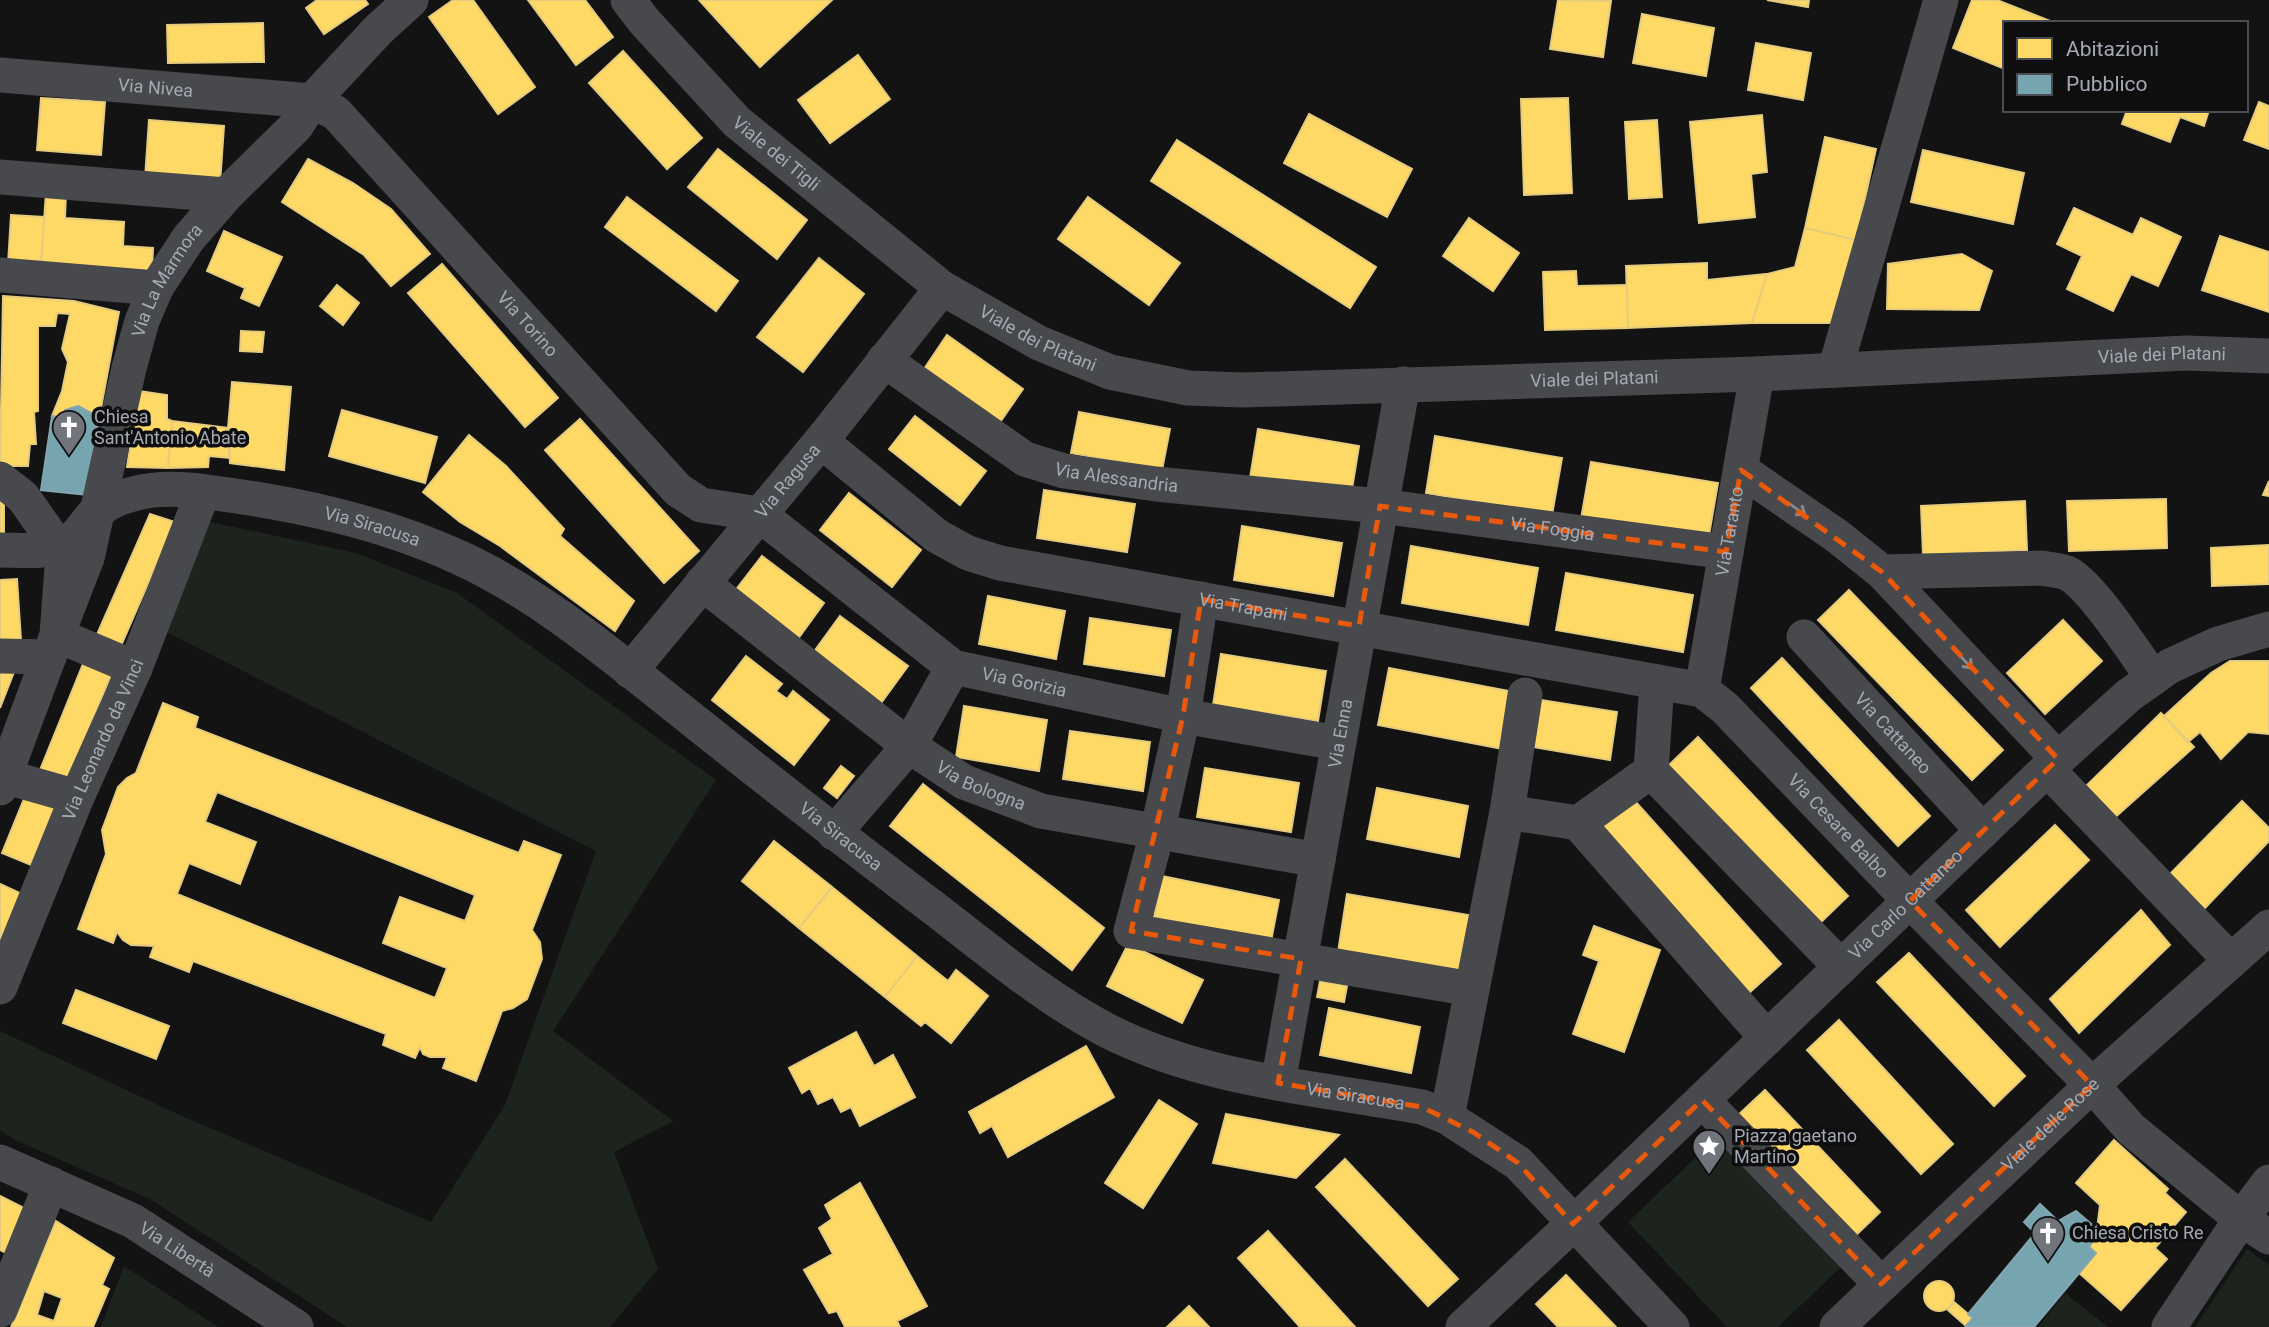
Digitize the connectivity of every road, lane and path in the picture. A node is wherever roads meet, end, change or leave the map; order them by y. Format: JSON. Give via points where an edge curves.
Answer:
{"nodes":[{"id":1,"x":411,"y":0,"type":"edge"},
{"id":2,"x":628,"y":0,"type":"edge"},
{"id":3,"x":1941,"y":0,"type":"edge"},
{"id":4,"x":0,"y":75,"type":"edge"},
{"id":5,"x":312,"y":101,"type":"junction"},
{"id":6,"x":0,"y":177,"type":"edge"},
{"id":7,"x":226,"y":195,"type":"junction"},
{"id":8,"x":0,"y":275,"type":"edge"},
{"id":9,"x":156,"y":288,"type":"junction"},
{"id":10,"x":943,"y":288,"type":"junction"},
{"id":11,"x":2269,"y":356,"type":"edge"},
{"id":12,"x":884,"y":360,"type":"junction"},
{"id":13,"x":1835,"y":370,"type":"junction"},
{"id":14,"x":1757,"y":374,"type":"junction"},
{"id":15,"x":1403,"y":384,"type":"junction"},
{"id":16,"x":821,"y":441,"type":"junction"},
{"id":17,"x":1741,"y":470,"type":"junction"},
{"id":18,"x":12,"y":488,"type":"edge"},
{"id":19,"x":203,"y":492,"type":"junction"},
{"id":20,"x":1380,"y":506,"type":"junction"},
{"id":21,"x":759,"y":514,"type":"junction"},
{"id":22,"x":70,"y":547,"type":"junction"},
{"id":23,"x":0,"y":550,"type":"edge"},
{"id":24,"x":1726,"y":552,"type":"junction"},
{"id":25,"x":1882,"y":572,"type":"junction"},
{"id":26,"x":702,"y":583,"type":"junction"},
{"id":27,"x":1201,"y":599,"type":"junction"},
{"id":28,"x":1359,"y":626,"type":"junction"},
{"id":29,"x":2269,"y":629,"type":"edge"},
{"id":30,"x":1804,"y":637,"type":"dead end"},
{"id":31,"x":53,"y":646,"type":"junction"},
{"id":32,"x":0,"y":656,"type":"edge"},
{"id":33,"x":953,"y":667,"type":"junction"},
{"id":34,"x":135,"y":668,"type":"junction"},
{"id":35,"x":630,"y":671,"type":"junction"},
{"id":36,"x":2153,"y":678,"type":"junction"},
{"id":37,"x":1657,"y":682,"type":"junction"},
{"id":38,"x":1702,"y":690,"type":"junction"},
{"id":39,"x":1525,"y":695,"type":"dead end"},
{"id":40,"x":1183,"y":716,"type":"junction"},
{"id":41,"x":1338,"y":743,"type":"junction"},
{"id":42,"x":909,"y":746,"type":"junction"},
{"id":43,"x":2052,"y":764,"type":"junction"},
{"id":44,"x":1651,"y":771,"type":"junction"},
{"id":45,"x":2,"y":779,"type":"edge"},
{"id":46,"x":77,"y":797,"type":"junction"},
{"id":47,"x":1507,"y":812,"type":"junction"},
{"id":48,"x":1578,"y":823,"type":"junction"},
{"id":49,"x":1983,"y":831,"type":"junction"},
{"id":50,"x":1157,"y":832,"type":"junction"},
{"id":51,"x":834,"y":833,"type":"junction"},
{"id":52,"x":1318,"y":860,"type":"junction"},
{"id":53,"x":1910,"y":901,"type":"junction"},
{"id":54,"x":2269,"y":927,"type":"edge"},
{"id":55,"x":1301,"y":959,"type":"junction"},
{"id":56,"x":2231,"y":961,"type":"junction"},
{"id":57,"x":1841,"y":967,"type":"junction"},
{"id":58,"x":0,"y":987,"type":"edge"},
{"id":59,"x":1472,"y":989,"type":"junction"},
{"id":60,"x":1767,"y":1038,"type":"junction"},
{"id":61,"x":1278,"y":1083,"type":"junction"},
{"id":62,"x":2092,"y":1085,"type":"junction"},
{"id":63,"x":1702,"y":1100,"type":"junction"},
{"id":64,"x":1447,"y":1117,"type":"junction"},
{"id":65,"x":0,"y":1162,"type":"edge"},
{"id":66,"x":2269,"y":1182,"type":"edge"},
{"id":67,"x":51,"y":1184,"type":"junction"},
{"id":68,"x":1573,"y":1224,"type":"junction"},
{"id":69,"x":2255,"y":1228,"type":"edge"},
{"id":70,"x":1881,"y":1284,"type":"junction"},
{"id":71,"x":0,"y":1310,"type":"edge"},
{"id":72,"x":296,"y":1327,"type":"edge"},
{"id":73,"x":1463,"y":1327,"type":"edge"},
{"id":74,"x":1672,"y":1327,"type":"edge"},
{"id":75,"x":1836,"y":1327,"type":"edge"},
{"id":76,"x":2169,"y":1327,"type":"edge"}],
"edges":[{"from":1,"to":5,"type":"street","name":"Via La Marmora"},
{"from":2,"to":10,"type":"street","name":"Viale dei Tigli","via":[[737,122]]},
{"from":3,"to":13,"type":"street"},
{"from":4,"to":5,"type":"street","name":"Via Nivea"},
{"from":5,"to":7,"type":"street","name":"Via La Marmora","via":[[296,126]]},
{"from":5,"to":21,"type":"street","name":"Via Torino","via":[[336,113],[678,490],[701,505]]},
{"from":6,"to":7,"type":"street"},
{"from":7,"to":9,"type":"street","name":"Via La Marmora","via":[[188,239]]},
{"from":8,"to":9,"type":"street"},
{"from":9,"to":22,"type":"street","name":"Via La Marmora"},
{"from":10,"to":12,"type":"street","name":"Via Ragusa"},
{"from":10,"to":15,"type":"street","name":"Viale dei Platani","via":[[1039,343],[1110,372],[1188,388]]},
{"from":11,"to":13,"type":"street","name":"Viale dei Platani","via":[[2186,353]]},
{"from":12,"to":16,"type":"street","name":"Via Ragusa"},
{"from":12,"to":20,"type":"street","name":"Via Alessandria","via":[[1025,459],[1064,471]]},
{"from":13,"to":14,"type":"street","name":"Viale dei Platani"},
{"from":14,"to":15,"type":"street","name":"Viale dei Platani"},
{"from":14,"to":17,"type":"street","name":"Via Taranto"},
{"from":15,"to":20,"type":"street","name":"Via Enna"},
{"from":16,"to":21,"type":"street","name":"Via Ragusa"},
{"from":16,"to":27,"type":"street","name":"Via Trapani","via":[[937,536],[968,553],[1000,563]]},
{"from":17,"to":24,"type":"street","name":"Via Taranto"},
{"from":17,"to":25,"type":"street","one_way":true},
{"from":18,"to":22,"type":"street"},
{"from":19,"to":22,"type":"street","name":"Via Siracusa","via":[[156,489],[125,496]]},
{"from":19,"to":34,"type":"street","name":"Via Leonardo da Vinci"},
{"from":19,"to":35,"type":"street","name":"Via Siracusa","via":[[348,518],[459,557],[519,589]]},
{"from":20,"to":24,"type":"street","name":"Via Foggia"},
{"from":20,"to":28,"type":"street","name":"Via Enna"},
{"from":21,"to":26,"type":"street","name":"Via Ragusa"},
{"from":21,"to":33,"type":"street","name":"Via Gorizia"},
{"from":22,"to":23,"type":"street"},
{"from":22,"to":31,"type":"street","name":"Via La Marmora"},
{"from":24,"to":38,"type":"street","name":"Via Taranto"},
{"from":25,"to":36,"type":"street","via":[[2042,569],[2067,573],[2082,584]]},
{"from":25,"to":43,"type":"street","one_way":true},
{"from":26,"to":35,"type":"street","name":"Via Ragusa"},
{"from":26,"to":42,"type":"street","name":"Via Bologna"},
{"from":27,"to":28,"type":"street","name":"Via Trapani"},
{"from":27,"to":40,"type":"street"},
{"from":28,"to":37,"type":"street","name":"Via Trapani"},
{"from":28,"to":41,"type":"street","name":"Via Enna"},
{"from":29,"to":36,"type":"street","name":"Via Carlo Cattaneo","via":[[2218,644]]},
{"from":30,"to":49,"type":"street","name":"Via Cattaneo"},
{"from":31,"to":32,"type":"street"},
{"from":31,"to":34,"type":"street"},
{"from":31,"to":45,"type":"street","name":"Via La Marmora"},
{"from":33,"to":40,"type":"street","name":"Via Gorizia"},
{"from":33,"to":42,"type":"street"},
{"from":34,"to":46,"type":"street","name":"Via Leonardo da Vinci"},
{"from":35,"to":51,"type":"street","name":"Via Siracusa"},
{"from":36,"to":43,"type":"street","name":"Via Carlo Cattaneo"},
{"from":37,"to":38,"type":"street","name":"Via Trapani"},
{"from":37,"to":44,"type":"street"},
{"from":38,"to":53,"type":"street","name":"Via Cesare Balbo","via":[[1725,708]]},
{"from":39,"to":47,"type":"street"},
{"from":40,"to":41,"type":"street","name":"Via Gorizia"},
{"from":40,"to":50,"type":"street"},
{"from":41,"to":52,"type":"street","name":"Via Enna"},
{"from":42,"to":50,"type":"street","name":"Via Bologna","via":[[964,782],[1041,811]]},
{"from":42,"to":51,"type":"street"},
{"from":43,"to":49,"type":"street","name":"Via Carlo Cattaneo"},
{"from":43,"to":56,"type":"street"},
{"from":44,"to":48,"type":"street"},
{"from":44,"to":57,"type":"street"},
{"from":45,"to":46,"type":"street"},
{"from":46,"to":58,"type":"street","name":"Via Leonardo da Vinci"},
{"from":47,"to":48,"type":"street"},
{"from":47,"to":59,"type":"street"},
{"from":48,"to":60,"type":"street"},
{"from":49,"to":53,"type":"street","name":"Via Carlo Cattaneo"},
{"from":50,"to":52,"type":"street","name":"Via Bologna"},
{"from":50,"to":55,"type":"street","via":[[1131,931]]},
{"from":51,"to":61,"type":"street","name":"Via Siracusa","via":[[1051,997],[1108,1030],[1182,1061]]},
{"from":52,"to":55,"type":"street","name":"Via Enna"},
{"from":53,"to":57,"type":"street","name":"Via Carlo Cattaneo"},
{"from":53,"to":62,"type":"street","name":"Via Cesare Balbo"},
{"from":54,"to":56,"type":"street","name":"Viale delle Rose"},
{"from":55,"to":59,"type":"street"},
{"from":55,"to":61,"type":"street","name":"Via Enna"},
{"from":56,"to":62,"type":"street","name":"Viale delle Rose"},
{"from":57,"to":60,"type":"street","name":"Via Carlo Cattaneo"},
{"from":59,"to":64,"type":"street"},
{"from":60,"to":63,"type":"street","name":"Via Carlo Cattaneo"},
{"from":61,"to":64,"type":"street","name":"Via Siracusa","via":[[1422,1107]]},
{"from":62,"to":69,"type":"street","name":"Via Cesare Balbo","via":[[2131,1129]]},
{"from":62,"to":70,"type":"street","name":"Viale delle Rose"},
{"from":63,"to":68,"type":"street","name":"Via Carlo Cattaneo"},
{"from":63,"to":70,"type":"street"},
{"from":64,"to":68,"type":"street","name":"Via Siracusa","via":[[1518,1163]]},
{"from":65,"to":67,"type":"street","name":"Via Libertà"},
{"from":66,"to":69,"type":"street"},
{"from":67,"to":71,"type":"street"},
{"from":67,"to":72,"type":"street","name":"Via Libertà","via":[[133,1221]]},
{"from":68,"to":73,"type":"street","name":"Via Carlo Cattaneo"},
{"from":68,"to":74,"type":"street","name":"Via Siracusa"},
{"from":69,"to":76,"type":"street"},
{"from":70,"to":75,"type":"street","name":"Viale delle Rose"}]}
